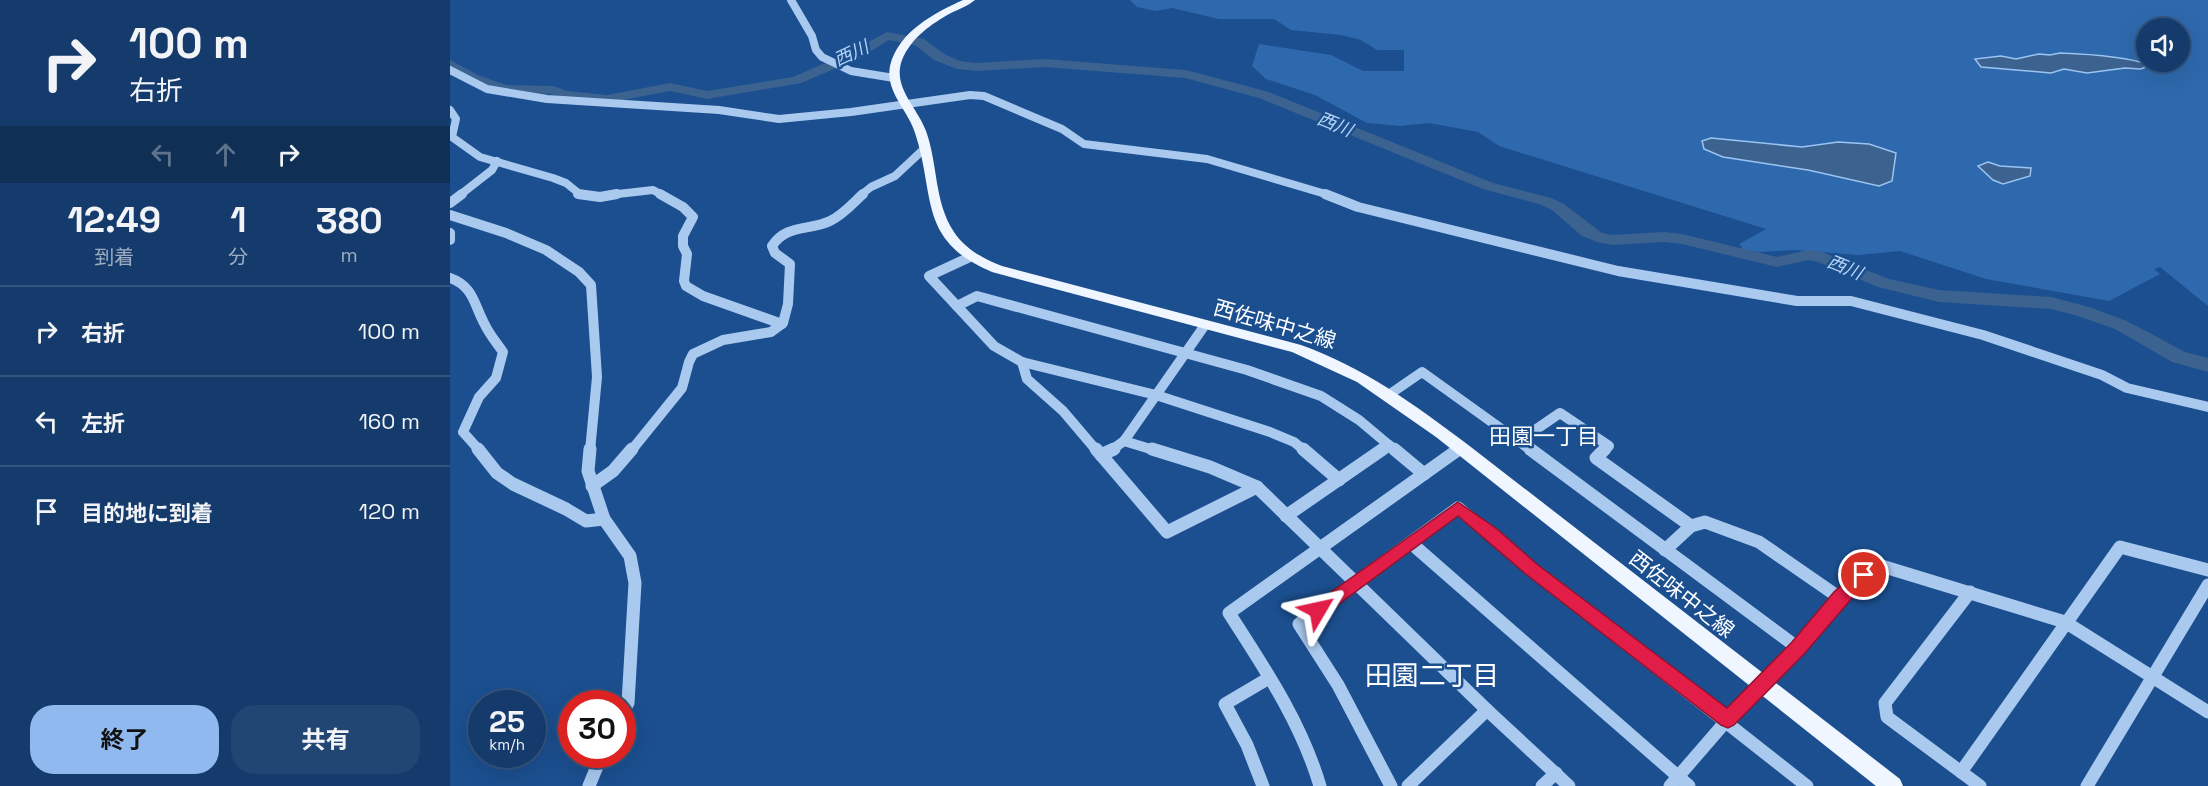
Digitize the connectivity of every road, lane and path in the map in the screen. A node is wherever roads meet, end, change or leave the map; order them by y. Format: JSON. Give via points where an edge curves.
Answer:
{"nodes":[{"id":1,"x":791,"y":0,"type":"edge"},
{"id":2,"x":970,"y":0,"type":"edge"},
{"id":3,"x":450,"y":70,"type":"edge"},
{"id":4,"x":894,"y":78,"type":"junction"},
{"id":5,"x":904,"y":103,"type":"junction"},
{"id":6,"x":450,"y":110,"type":"edge"},
{"id":7,"x":925,"y":148,"type":"junction"},
{"id":8,"x":497,"y":161,"type":"junction"},
{"id":9,"x":450,"y":203,"type":"edge"},
{"id":10,"x":450,"y":215,"type":"edge"},
{"id":11,"x":450,"y":233,"type":"edge"},
{"id":12,"x":450,"y":240,"type":"edge"},
{"id":13,"x":970,"y":257,"type":"junction"},
{"id":14,"x":450,"y":278,"type":"edge"},
{"id":15,"x":957,"y":306,"type":"junction"},
{"id":16,"x":782,"y":324,"type":"junction"},
{"id":17,"x":1205,"y":325,"type":"junction"},
{"id":18,"x":1184,"y":354,"type":"junction"},
{"id":19,"x":1022,"y":363,"type":"junction"},
{"id":20,"x":1390,"y":394,"type":"junction"},
{"id":21,"x":1156,"y":395,"type":"junction"},
{"id":22,"x":2208,"y":407,"type":"edge"},
{"id":23,"x":1124,"y":441,"type":"junction"},
{"id":24,"x":1518,"y":441,"type":"junction"},
{"id":25,"x":1389,"y":445,"type":"junction"},
{"id":26,"x":1461,"y":448,"type":"junction"},
{"id":27,"x":1101,"y":455,"type":"junction"},
{"id":28,"x":1424,"y":474,"type":"junction"},
{"id":29,"x":1339,"y":480,"type":"junction"},
{"id":30,"x":592,"y":486,"type":"junction"},
{"id":31,"x":1257,"y":486,"type":"junction"},
{"id":32,"x":1286,"y":516,"type":"junction"},
{"id":33,"x":604,"y":519,"type":"junction"},
{"id":34,"x":1691,"y":526,"type":"junction"},
{"id":35,"x":1411,"y":543,"type":"junction"},
{"id":36,"x":1320,"y":550,"type":"junction"},
{"id":37,"x":1665,"y":550,"type":"junction"},
{"id":38,"x":2208,"y":570,"type":"edge"},
{"id":39,"x":1357,"y":582,"type":"junction"},
{"id":40,"x":2208,"y":585,"type":"edge"},
{"id":41,"x":1970,"y":592,"type":"junction"},
{"id":42,"x":1840,"y":597,"type":"junction"},
{"id":43,"x":2065,"y":622,"type":"junction"},
{"id":44,"x":1798,"y":648,"type":"junction"},
{"id":45,"x":2154,"y":677,"type":"junction"},
{"id":46,"x":1269,"y":678,"type":"junction"},
{"id":47,"x":1763,"y":684,"type":"junction"},
{"id":48,"x":628,"y":690,"type":"edge"},
{"id":49,"x":1486,"y":710,"type":"junction"},
{"id":50,"x":2208,"y":712,"type":"edge"},
{"id":51,"x":1728,"y":719,"type":"junction"},
{"id":52,"x":596,"y":768,"type":"edge"},
{"id":53,"x":1961,"y":772,"type":"junction"},
{"id":54,"x":1556,"y":773,"type":"junction"},
{"id":55,"x":1679,"y":783,"type":"edge"},
{"id":56,"x":589,"y":786,"type":"edge"},
{"id":57,"x":1263,"y":786,"type":"edge"},
{"id":58,"x":1320,"y":786,"type":"edge"},
{"id":59,"x":1391,"y":786,"type":"edge"},
{"id":60,"x":1408,"y":786,"type":"edge"},
{"id":61,"x":1542,"y":786,"type":"edge"},
{"id":62,"x":1569,"y":786,"type":"edge"},
{"id":63,"x":1807,"y":786,"type":"edge"},
{"id":64,"x":1893,"y":786,"type":"edge"},
{"id":65,"x":1980,"y":786,"type":"edge"},
{"id":66,"x":2087,"y":786,"type":"edge"}],
"edges":[{"from":1,"to":4,"type":"street","via":[[822,56],[849,70]]},
{"from":2,"to":4,"type":"main road","via":[[911,38],[895,65]]},
{"from":3,"to":5,"type":"street","via":[[487,89],[547,99],[719,110],[762,118],[814,117]]},
{"from":4,"to":5,"type":"main road","name":"西佐味中之線"},
{"from":5,"to":7,"type":"main road","name":"西佐味中之線"},
{"from":5,"to":22,"type":"street","via":[[984,96],[1062,129],[1084,144],[1207,159],[1318,191],[1358,207],[1618,271],[1797,301],[1851,301],[1983,335],[2102,375],[2127,388]]},
{"from":6,"to":8,"type":"street","via":[[456,119],[452,137],[480,157]]},
{"from":7,"to":13,"type":"main road","name":"西佐味中之線","via":[[939,216],[946,231]]},
{"from":7,"to":16,"type":"street","via":[[903,170],[871,187],[835,218],[793,229],[775,239],[775,253],[790,264],[787,316]]},
{"from":8,"to":9,"type":"street","via":[[492,170]]},
{"from":8,"to":16,"type":"street","via":[[566,183],[582,196],[653,190],[684,207],[693,217],[683,236],[686,286],[703,296]]},
{"from":10,"to":30,"type":"street","via":[[521,238],[574,269],[591,285],[597,377],[588,471]]},
{"from":11,"to":12,"type":"street"},
{"from":13,"to":15,"type":"street","via":[[930,276]]},
{"from":13,"to":17,"type":"main road","name":"西佐味中之線","via":[[997,269]]},
{"from":14,"to":33,"type":"street","via":[[459,280],[475,295],[484,324],[503,352],[496,378],[479,397],[463,432],[501,476],[538,497],[569,508],[586,521]]},
{"from":15,"to":18,"type":"street","via":[[977,296]]},
{"from":15,"to":19,"type":"street","via":[[994,346]]},
{"from":16,"to":30,"type":"street","via":[[767,333],[725,339],[695,352],[688,363],[684,384],[636,447],[609,477]]},
{"from":17,"to":18,"type":"street"},
{"from":17,"to":20,"type":"main road","name":"西佐味中之線","via":[[1326,358]]},
{"from":18,"to":21,"type":"street"},
{"from":18,"to":25,"type":"street","via":[[1247,370],[1321,396]]},
{"from":19,"to":21,"type":"street"},
{"from":19,"to":27,"type":"street","via":[[1027,379],[1063,411]]},
{"from":20,"to":24,"type":"street","via":[[1422,372]]},
{"from":20,"to":26,"type":"main road","name":"西佐味中之線"},
{"from":21,"to":23,"type":"street"},
{"from":21,"to":29,"type":"street","via":[[1294,442]]},
{"from":23,"to":27,"type":"street"},
{"from":23,"to":31,"type":"street"},
{"from":24,"to":34,"type":"street","via":[[1560,412],[1609,446],[1596,458]]},
{"from":24,"to":37,"type":"street"},
{"from":25,"to":28,"type":"street"},
{"from":25,"to":29,"type":"street"},
{"from":26,"to":28,"type":"street"},
{"from":26,"to":47,"type":"main road","name":"西佐味中之線"},
{"from":27,"to":31,"type":"street","via":[[1167,532]]},
{"from":28,"to":36,"type":"street"},
{"from":29,"to":32,"type":"street"},
{"from":30,"to":33,"type":"street"},
{"from":31,"to":32,"type":"street"},
{"from":32,"to":36,"type":"street"},
{"from":33,"to":48,"type":"street","via":[[630,556],[635,583]]},
{"from":34,"to":37,"type":"street"},
{"from":34,"to":42,"type":"street","via":[[1705,522],[1759,542]]},
{"from":35,"to":39,"type":"street"},
{"from":35,"to":51,"type":"street","via":[[1458,508],[1532,570]]},
{"from":35,"to":55,"type":"street"},
{"from":36,"to":39,"type":"street"},
{"from":36,"to":46,"type":"street","via":[[1229,613]]},
{"from":37,"to":44,"type":"street"},
{"from":38,"to":43,"type":"street","via":[[2120,547]]},
{"from":39,"to":49,"type":"street"},
{"from":39,"to":59,"type":"street","via":[[1299,624],[1338,684]]},
{"from":40,"to":45,"type":"street"},
{"from":41,"to":42,"type":"street","via":[[1875,564]]},
{"from":41,"to":43,"type":"street"},
{"from":41,"to":53,"type":"street","via":[[1885,703],[1887,717]]},
{"from":42,"to":44,"type":"street"},
{"from":43,"to":45,"type":"street"},
{"from":43,"to":53,"type":"street"},
{"from":44,"to":47,"type":"street"},
{"from":45,"to":50,"type":"street"},
{"from":45,"to":66,"type":"street"},
{"from":46,"to":57,"type":"street","via":[[1225,704]]},
{"from":46,"to":58,"type":"street","via":[[1292,714]]},
{"from":47,"to":51,"type":"street"},
{"from":47,"to":64,"type":"main road","name":"西佐味中之線"},
{"from":49,"to":54,"type":"street"},
{"from":49,"to":60,"type":"street"},
{"from":51,"to":55,"type":"street"},
{"from":51,"to":63,"type":"street"},
{"from":52,"to":56,"type":"street"},
{"from":53,"to":65,"type":"street"},
{"from":54,"to":61,"type":"street"},
{"from":54,"to":62,"type":"street"}]}
